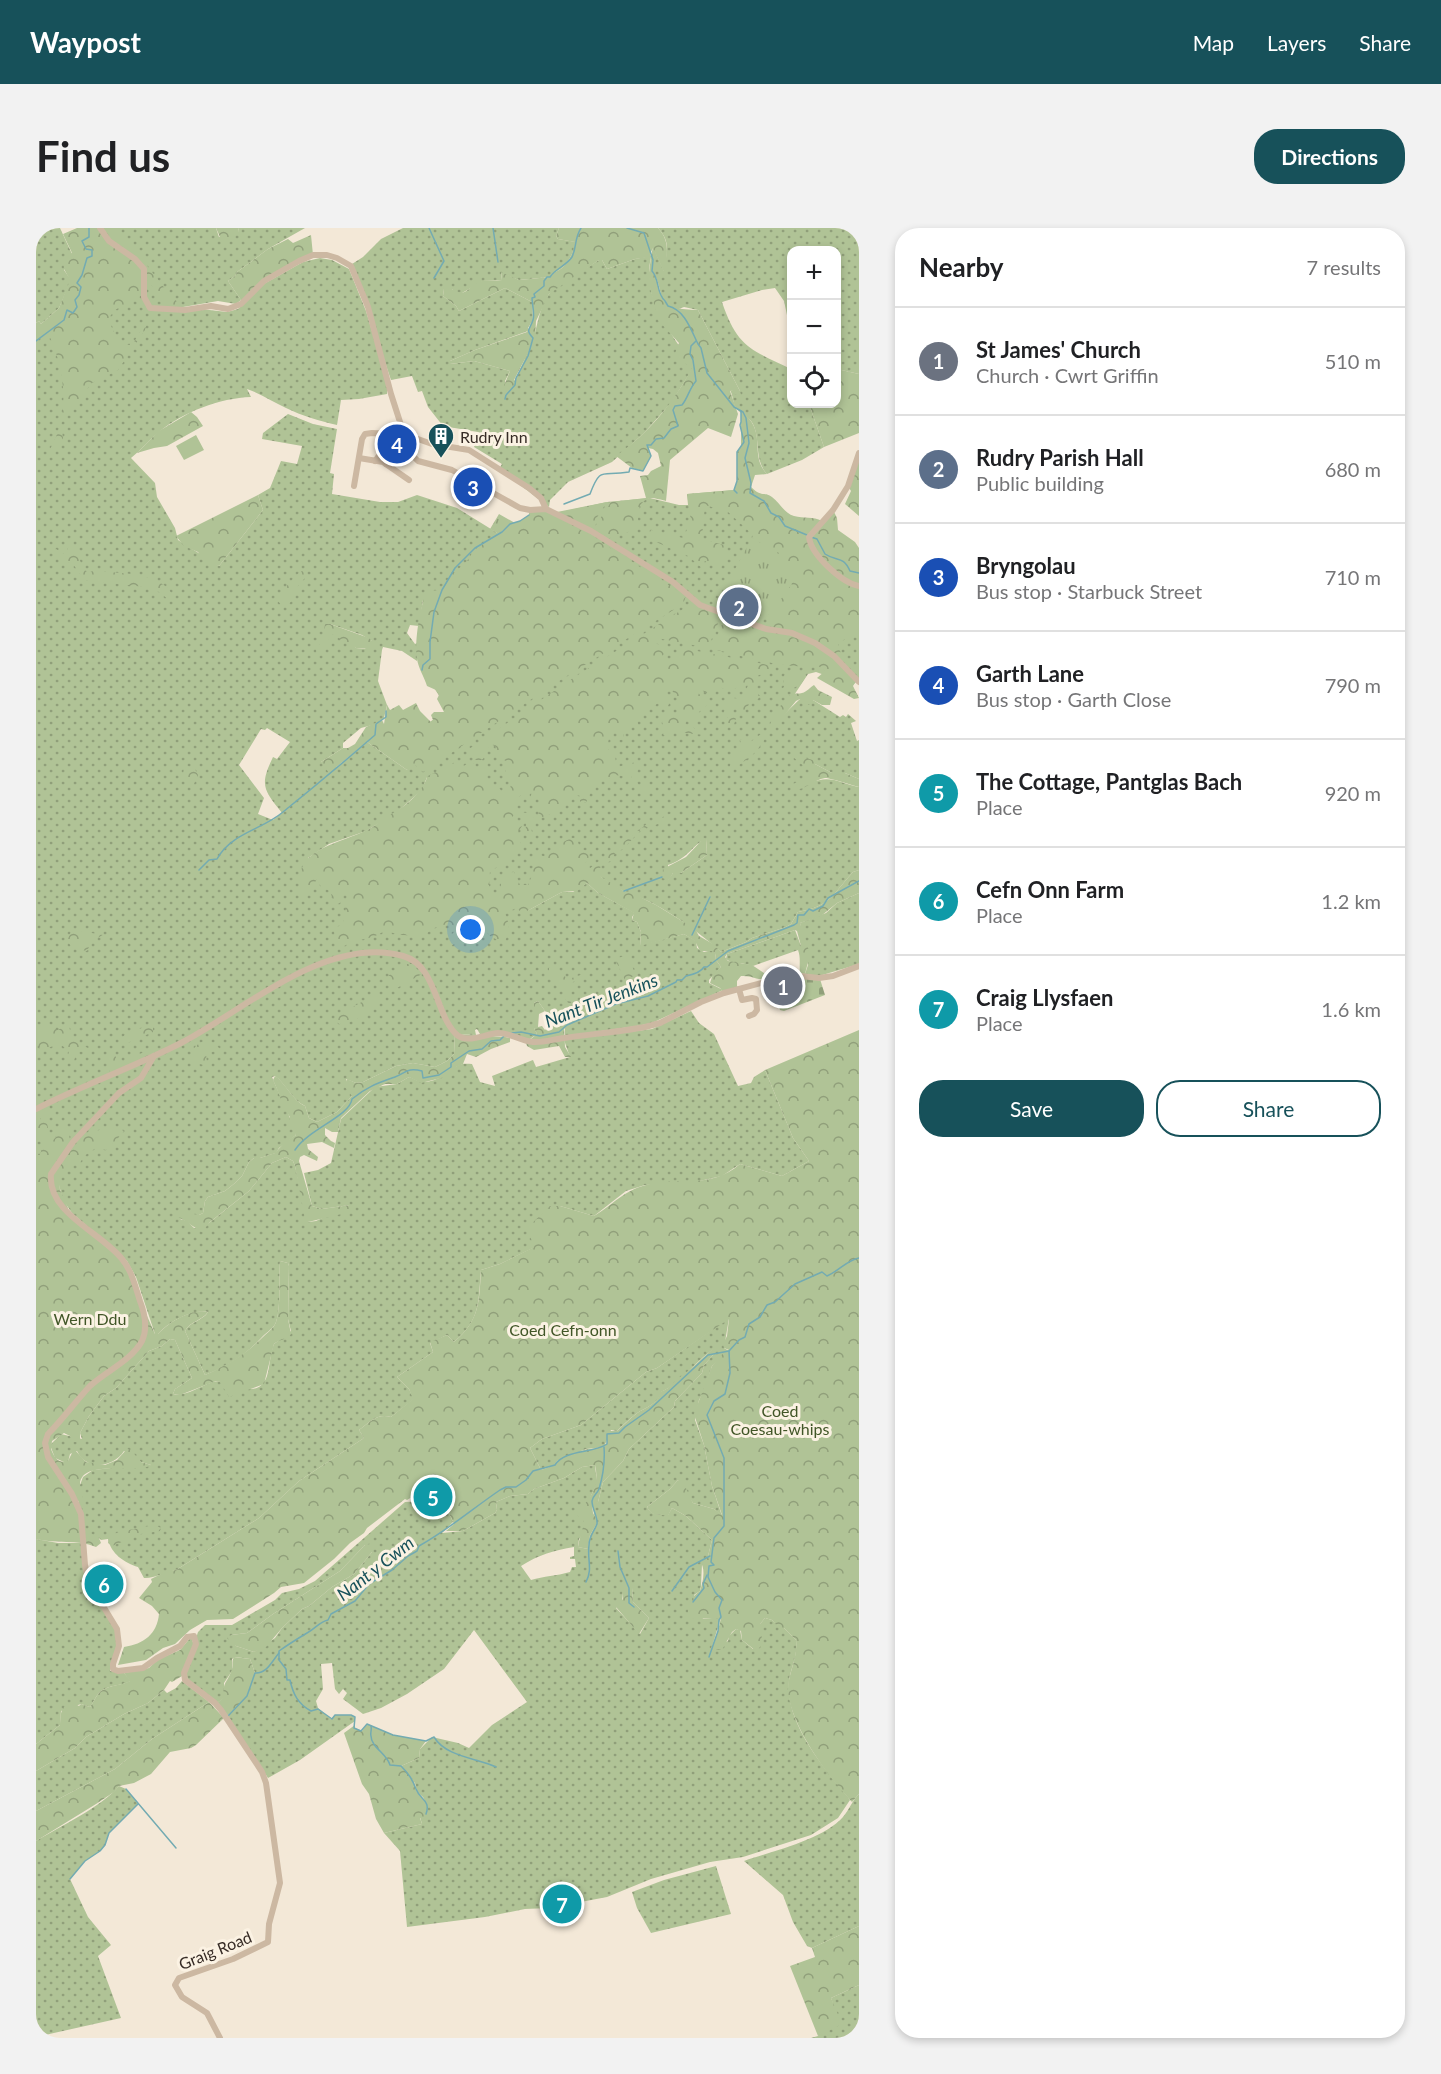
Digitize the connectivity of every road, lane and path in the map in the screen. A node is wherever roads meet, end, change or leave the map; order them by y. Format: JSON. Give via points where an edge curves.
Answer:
{"nodes":[{"id":1,"x":100,"y":228,"type":"edge"},
{"id":2,"x":396,"y":434,"type":"junction"},
{"id":3,"x":404,"y":434,"type":"junction"},
{"id":4,"x":407,"y":444,"type":"junction"},
{"id":5,"x":859,"y":453,"type":"edge"},
{"id":6,"x":359,"y":458,"type":"junction"},
{"id":7,"x":409,"y":480,"type":"dead end"},
{"id":8,"x":354,"y":486,"type":"dead end"},
{"id":9,"x":546,"y":509,"type":"junction"},
{"id":10,"x":859,"y":586,"type":"edge"},
{"id":11,"x":859,"y":682,"type":"edge"},
{"id":12,"x":859,"y":966,"type":"edge"},
{"id":13,"x":739,"y":989,"type":"junction"},
{"id":14,"x":749,"y":1016,"type":"dead end"},
{"id":15,"x":154,"y":1056,"type":"junction"},
{"id":16,"x":125,"y":1068,"type":"junction"},
{"id":17,"x":144,"y":1072,"type":"junction"},
{"id":18,"x":36,"y":1108,"type":"edge"},
{"id":19,"x":220,"y":2038,"type":"edge"}],
"edges":[{"from":1,"to":3,"type":"street","via":[[109,241],[144,269],[144,297],[150,308],[228,309],[241,304],[264,281],[313,255],[337,258],[351,266],[373,322]]},
{"from":2,"to":3,"type":"street"},
{"from":2,"to":4,"type":"street"},
{"from":2,"to":6,"type":"street","via":[[365,434]]},
{"from":3,"to":4,"type":"street"},
{"from":3,"to":9,"type":"street","via":[[432,444],[469,450],[529,488],[541,498]]},
{"from":4,"to":9,"type":"street","via":[[418,461],[452,470],[520,508]]},
{"from":5,"to":10,"type":"street","via":[[848,486],[810,536],[812,549],[820,560],[851,585]]},
{"from":6,"to":7,"type":"street","via":[[386,464]]},
{"from":6,"to":8,"type":"street"},
{"from":9,"to":11,"type":"street","via":[[591,531],[673,582],[700,605],[815,643]]},
{"from":12,"to":13,"type":"street","via":[[833,976],[791,975]]},
{"from":13,"to":14,"type":"street","via":[[742,1000],[756,999],[757,1010]]},
{"from":13,"to":15,"type":"street","via":[[638,1029],[538,1042],[503,1033],[466,1039],[454,1033],[414,961],[395,954],[368,953],[334,960],[292,977]]},
{"from":15,"to":16,"type":"street"},
{"from":15,"to":17,"type":"street"},
{"from":16,"to":17,"type":"street"},
{"from":16,"to":18,"type":"street"},
{"from":17,"to":19,"type":"street","name":"Graig Road","via":[[113,1098],[73,1142],[57,1162],[50,1181],[66,1211],[115,1251],[128,1267],[144,1311],[145,1331],[129,1356],[91,1386],[48,1434],[45,1450],[78,1506],[89,1583],[117,1629],[120,1646],[113,1669],[144,1668],[194,1636],[196,1644],[184,1673],[185,1680],[215,1702],[262,1772],[280,1883],[268,1942],[178,1978],[175,1985],[182,1997],[207,2013]]}]}
